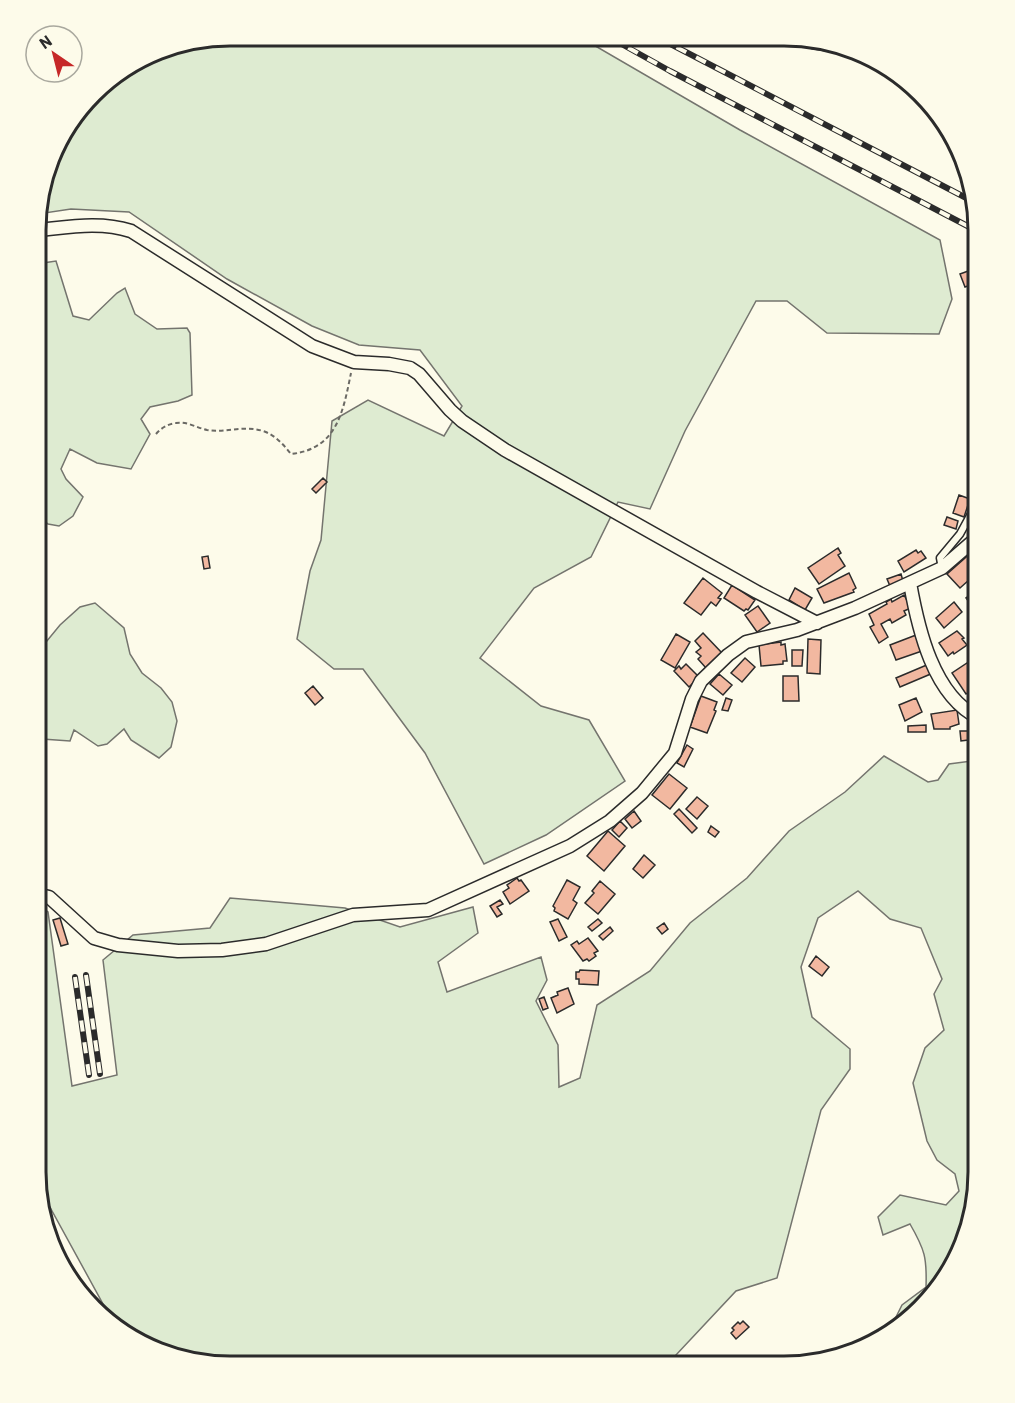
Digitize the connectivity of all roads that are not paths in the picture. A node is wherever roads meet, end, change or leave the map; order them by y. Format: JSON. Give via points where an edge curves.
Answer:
{"nodes":[{"id":1,"x":46,"y":229,"type":"edge"},
{"id":2,"x":969,"y":518,"type":"edge"},
{"id":3,"x":969,"y":545,"type":"edge"},
{"id":4,"x":942,"y":568,"type":"junction"},
{"id":5,"x":910,"y":583,"type":"junction"},
{"id":6,"x":817,"y":623,"type":"junction"},
{"id":7,"x":968,"y":713,"type":"edge"},
{"id":8,"x":46,"y":896,"type":"edge"}],
"edges":[{"from":1,"to":6,"type":"street","via":[[96,225],[131,231],[312,346],[354,362],[410,368],[462,421],[505,450]]},
{"from":2,"to":4,"type":"lane","via":[[940,558]]},
{"from":3,"to":4,"type":"street"},
{"from":4,"to":5,"type":"street"},
{"from":5,"to":6,"type":"street"},
{"from":5,"to":7,"type":"street","via":[[922,638],[945,689]]},
{"from":6,"to":8,"type":"street","via":[[746,642],[728,655],[696,690],[675,753],[642,793],[610,821],[570,846],[428,910],[353,915],[266,944],[178,951],[118,945],[94,938]]}]}
